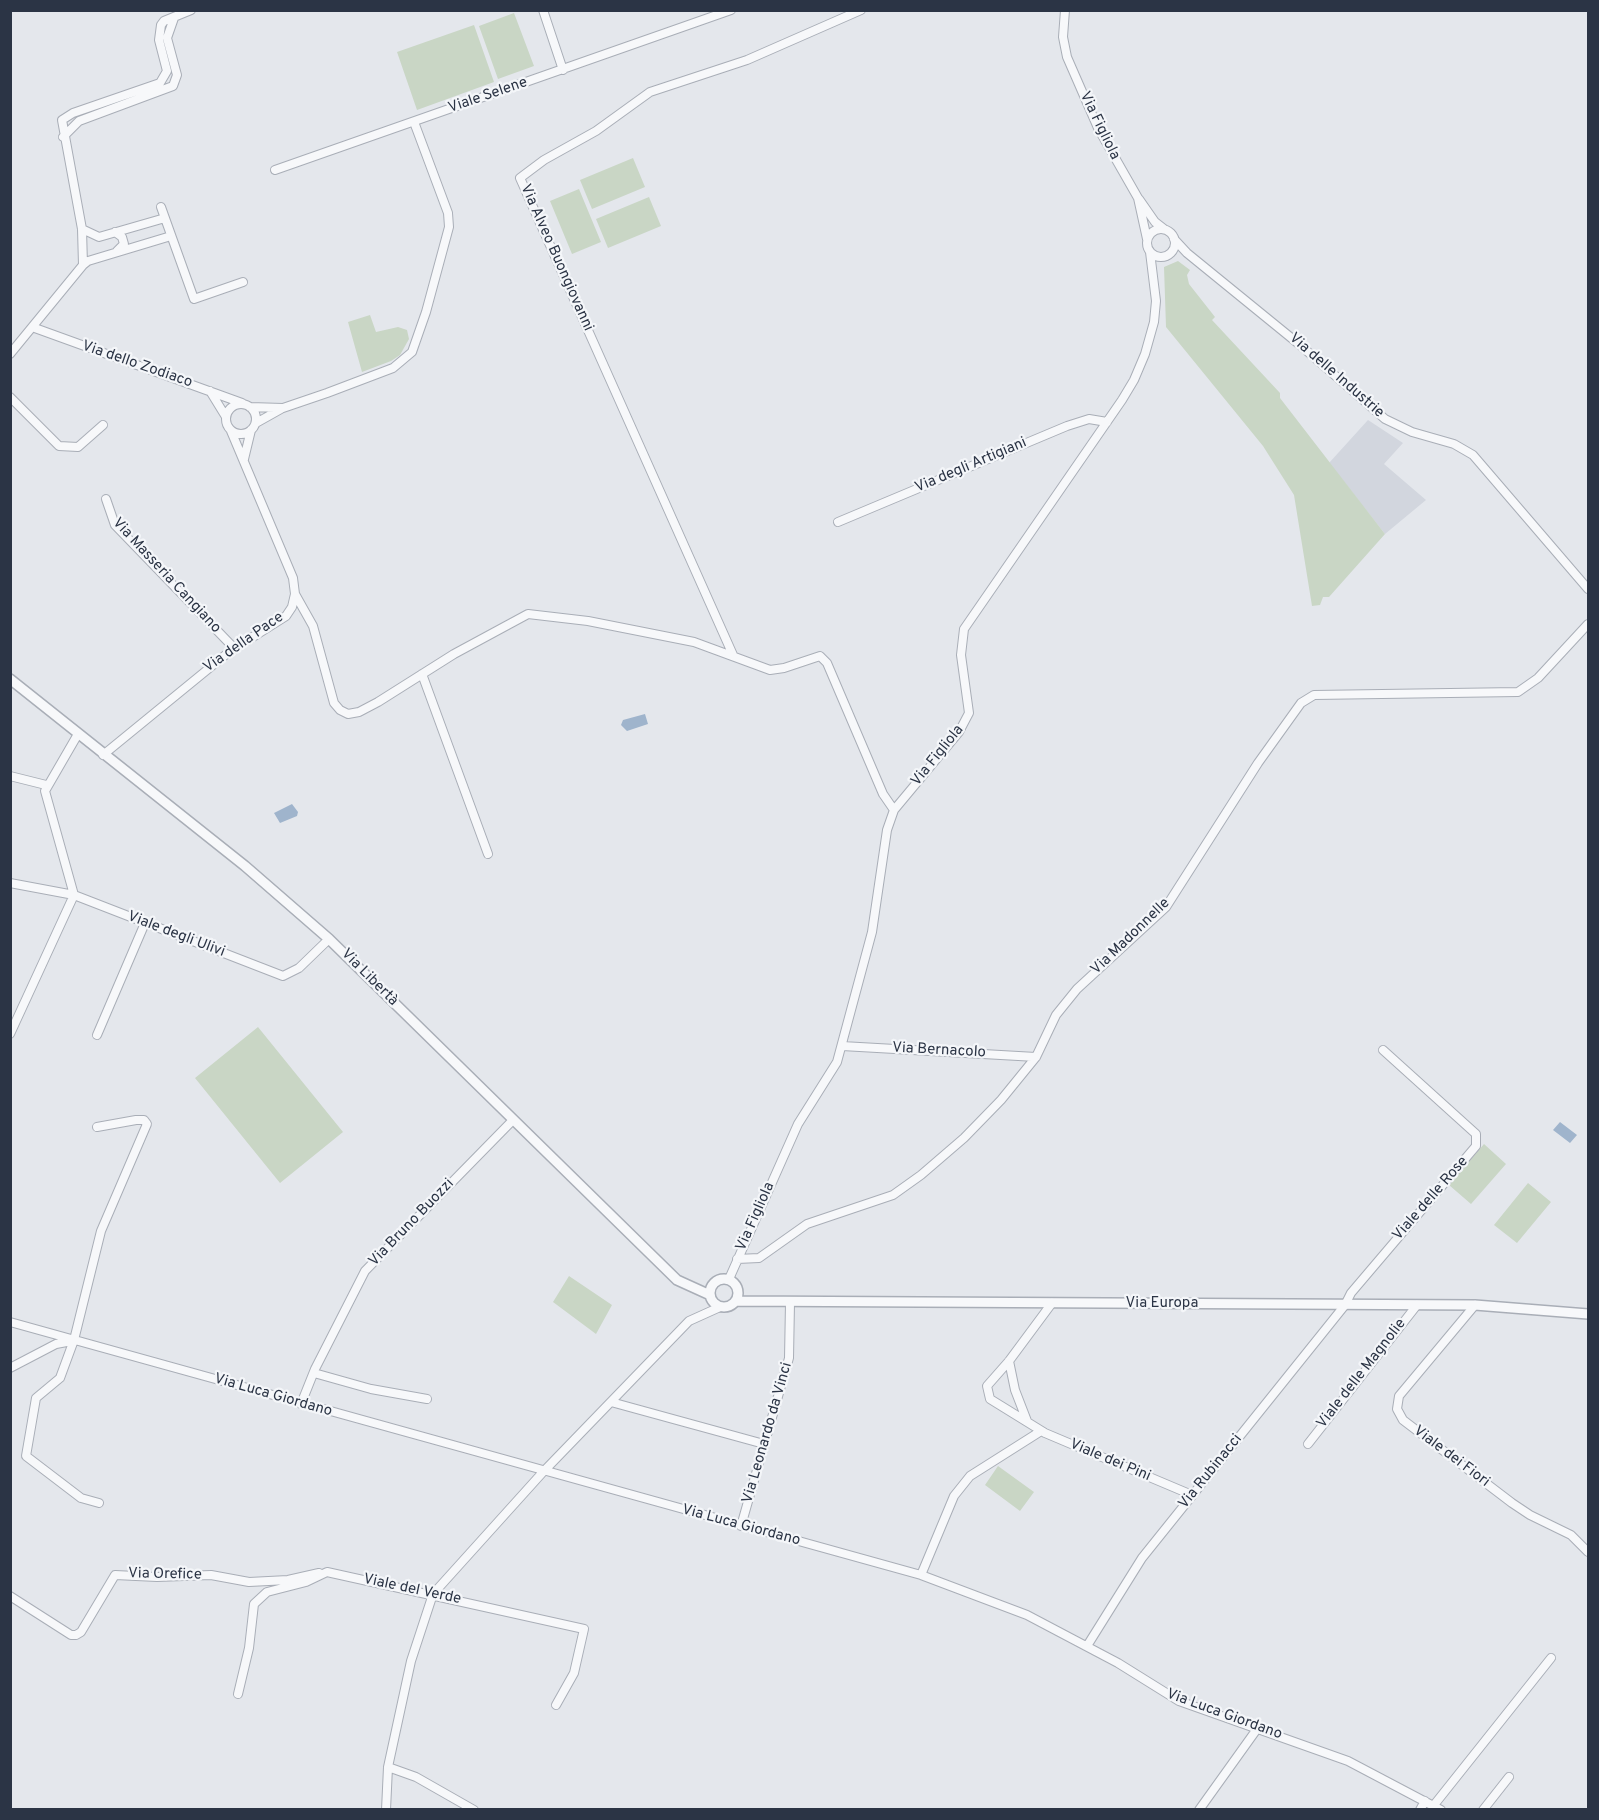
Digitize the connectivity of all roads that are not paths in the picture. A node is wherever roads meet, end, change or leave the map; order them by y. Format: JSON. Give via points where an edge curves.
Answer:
{"nodes":[{"id":1,"x":191,"y":10,"type":"edge"},
{"id":2,"x":543,"y":10,"type":"edge"},
{"id":3,"x":731,"y":10,"type":"edge"},
{"id":4,"x":861,"y":10,"type":"edge"},
{"id":5,"x":1065,"y":10,"type":"edge"},
{"id":6,"x":563,"y":70,"type":"junction"},
{"id":7,"x":414,"y":122,"type":"junction"},
{"id":8,"x":275,"y":170,"type":"dead end"},
{"id":9,"x":1138,"y":198,"type":"junction"},
{"id":10,"x":161,"y":207,"type":"dead end"},
{"id":11,"x":165,"y":218,"type":"junction"},
{"id":12,"x":82,"y":229,"type":"junction"},
{"id":13,"x":1166,"y":230,"type":"junction"},
{"id":14,"x":116,"y":232,"type":"junction"},
{"id":15,"x":171,"y":236,"type":"junction"},
{"id":16,"x":1147,"y":239,"type":"junction"},
{"id":17,"x":1174,"y":239,"type":"junction"},
{"id":18,"x":117,"y":252,"type":"junction"},
{"id":19,"x":1150,"y":252,"type":"junction"},
{"id":20,"x":1171,"y":252,"type":"junction"},
{"id":21,"x":1187,"y":253,"type":"junction"},
{"id":22,"x":1163,"y":256,"type":"junction"},
{"id":23,"x":83,"y":265,"type":"junction"},
{"id":24,"x":1154,"y":272,"type":"junction"},
{"id":25,"x":243,"y":282,"type":"dead end"},
{"id":26,"x":32,"y":327,"type":"junction"},
{"id":27,"x":10,"y":354,"type":"edge"},
{"id":28,"x":210,"y":392,"type":"junction"},
{"id":29,"x":10,"y":397,"type":"edge"},
{"id":30,"x":246,"y":405,"type":"junction"},
{"id":31,"x":283,"y":408,"type":"junction"},
{"id":32,"x":226,"y":417,"type":"junction"},
{"id":33,"x":1107,"y":422,"type":"junction"},
{"id":34,"x":103,"y":425,"type":"dead end"},
{"id":35,"x":254,"y":427,"type":"junction"},
{"id":36,"x":231,"y":431,"type":"junction"},
{"id":37,"x":243,"y":461,"type":"junction"},
{"id":38,"x":106,"y":499,"type":"dead end"},
{"id":39,"x":838,"y":522,"type":"dead end"},
{"id":40,"x":1588,"y":589,"type":"edge"},
{"id":41,"x":295,"y":594,"type":"junction"},
{"id":42,"x":1588,"y":624,"type":"edge"},
{"id":43,"x":234,"y":648,"type":"junction"},
{"id":44,"x":733,"y":655,"type":"junction"},
{"id":45,"x":422,"y":674,"type":"junction"},
{"id":46,"x":10,"y":679,"type":"edge"},
{"id":47,"x":78,"y":734,"type":"junction"},
{"id":48,"x":103,"y":755,"type":"junction"},
{"id":49,"x":10,"y":776,"type":"edge"},
{"id":50,"x":46,"y":785,"type":"junction"},
{"id":51,"x":894,"y":810,"type":"junction"},
{"id":52,"x":488,"y":854,"type":"dead end"},
{"id":53,"x":10,"y":883,"type":"edge"},
{"id":54,"x":74,"y":895,"type":"junction"},
{"id":55,"x":145,"y":923,"type":"junction"},
{"id":56,"x":329,"y":939,"type":"junction"},
{"id":57,"x":10,"y":1034,"type":"edge"},
{"id":58,"x":97,"y":1035,"type":"dead end"},
{"id":59,"x":842,"y":1046,"type":"junction"},
{"id":60,"x":1383,"y":1050,"type":"dead end"},
{"id":61,"x":1036,"y":1057,"type":"junction"},
{"id":62,"x":512,"y":1121,"type":"junction"},
{"id":63,"x":97,"y":1127,"type":"dead end"},
{"id":64,"x":737,"y":1259,"type":"junction"},
{"id":65,"x":729,"y":1279,"type":"junction"},
{"id":66,"x":710,"y":1295,"type":"junction"},
{"id":67,"x":736,"y":1301,"type":"junction"},
{"id":68,"x":790,"y":1303,"type":"junction"},
{"id":69,"x":1052,"y":1303,"type":"junction"},
{"id":70,"x":1345,"y":1305,"type":"junction"},
{"id":71,"x":1417,"y":1305,"type":"junction"},
{"id":72,"x":1475,"y":1305,"type":"junction"},
{"id":73,"x":720,"y":1307,"type":"junction"},
{"id":74,"x":1588,"y":1314,"type":"edge"},
{"id":75,"x":10,"y":1322,"type":"edge"},
{"id":76,"x":74,"y":1340,"type":"junction"},
{"id":77,"x":1009,"y":1361,"type":"junction"},
{"id":78,"x":10,"y":1368,"type":"edge"},
{"id":79,"x":314,"y":1372,"type":"junction"},
{"id":80,"x":427,"y":1399,"type":"dead end"},
{"id":81,"x":611,"y":1402,"type":"junction"},
{"id":82,"x":301,"y":1404,"type":"junction"},
{"id":83,"x":1030,"y":1424,"type":"junction"},
{"id":84,"x":1041,"y":1431,"type":"junction"},
{"id":85,"x":1308,"y":1443,"type":"dead end"},
{"id":86,"x":764,"y":1444,"type":"junction"},
{"id":87,"x":543,"y":1472,"type":"junction"},
{"id":88,"x":1192,"y":1495,"type":"junction"},
{"id":89,"x":99,"y":1503,"type":"dead end"},
{"id":90,"x":741,"y":1526,"type":"junction"},
{"id":91,"x":1588,"y":1552,"type":"edge"},
{"id":92,"x":327,"y":1572,"type":"junction"},
{"id":93,"x":921,"y":1575,"type":"junction"},
{"id":94,"x":433,"y":1593,"type":"junction"},
{"id":95,"x":10,"y":1596,"type":"edge"},
{"id":96,"x":1087,"y":1646,"type":"junction"},
{"id":97,"x":1551,"y":1658,"type":"dead end"},
{"id":98,"x":238,"y":1694,"type":"dead end"},
{"id":99,"x":556,"y":1705,"type":"dead end"},
{"id":100,"x":1257,"y":1729,"type":"junction"},
{"id":101,"x":388,"y":1767,"type":"junction"},
{"id":102,"x":1509,"y":1777,"type":"dead end"},
{"id":103,"x":1425,"y":1801,"type":"junction"},
{"id":104,"x":1437,"y":1808,"type":"edge"},
{"id":105,"x":386,"y":1809,"type":"edge"},
{"id":106,"x":474,"y":1809,"type":"edge"},
{"id":107,"x":1199,"y":1809,"type":"edge"},
{"id":108,"x":1420,"y":1809,"type":"edge"},
{"id":109,"x":1483,"y":1809,"type":"edge"}],
"edges":[{"from":1,"to":12,"type":"street","via":[[164,21],[159,32],[166,78],[150,88],[62,120]]},
{"from":2,"to":6,"type":"street"},
{"from":3,"to":6,"type":"street","name":"Viale Selene"},
{"from":4,"to":44,"type":"street","name":"Via Alveo Buongiovanni","via":[[747,60],[650,92],[520,178]]},
{"from":5,"to":9,"type":"street","name":"Via Figliola","via":[[1063,37],[1067,57],[1098,128]]},
{"from":6,"to":7,"type":"street","name":"Viale Selene"},
{"from":7,"to":8,"type":"street","name":"Viale Selene"},
{"from":7,"to":31,"type":"street","name":"Via dello Zodiaco","via":[[448,213],[449,227],[412,352],[393,368]]},
{"from":9,"to":13,"type":"street","name":"Via delle Industrie","via":[[1155,222]]},
{"from":9,"to":16,"type":"street","name":"Via Figliola"},
{"from":10,"to":11,"type":"street"},
{"from":11,"to":14,"type":"street"},
{"from":11,"to":15,"type":"street"},
{"from":12,"to":14,"type":"street","via":[[99,237]]},
{"from":12,"to":23,"type":"street"},
{"from":13,"to":16,"type":"street","via":[[1153,231]]},
{"from":13,"to":17,"type":"street","name":"Via delle Industrie"},
{"from":14,"to":18,"type":"street","via":[[124,244]]},
{"from":15,"to":18,"type":"street"},
{"from":15,"to":25,"type":"street","via":[[194,299]]},
{"from":16,"to":19,"type":"street"},
{"from":17,"to":20,"type":"street"},
{"from":17,"to":21,"type":"street","name":"Via delle Industrie"},
{"from":18,"to":23,"type":"street"},
{"from":19,"to":22,"type":"street"},
{"from":19,"to":24,"type":"street","name":"Via Figliola"},
{"from":20,"to":21,"type":"street"},
{"from":20,"to":22,"type":"street"},
{"from":21,"to":40,"type":"street","name":"Via delle Industrie","via":[[1385,419],[1473,455]]},
{"from":22,"to":24,"type":"street"},
{"from":23,"to":26,"type":"street"},
{"from":24,"to":33,"type":"street","name":"Via Figliola","via":[[1154,322],[1145,354],[1134,380]]},
{"from":26,"to":27,"type":"street"},
{"from":26,"to":28,"type":"street","name":"Via dello Zodiaco"},
{"from":28,"to":30,"type":"street","name":"Via dello Zodiaco"},
{"from":28,"to":32,"type":"street"},
{"from":29,"to":34,"type":"street","via":[[59,446],[78,447]]},
{"from":30,"to":31,"type":"street","name":"Via dello Zodiaco"},
{"from":30,"to":32,"type":"street","via":[[233,405]]},
{"from":30,"to":35,"type":"street","via":[[256,414]]},
{"from":31,"to":35,"type":"street"},
{"from":32,"to":36,"type":"street"},
{"from":33,"to":39,"type":"street","name":"Via degli Artigiani","via":[[1089,419],[1067,426]]},
{"from":33,"to":51,"type":"street","name":"Via Figliola","via":[[964,629],[961,655],[969,700],[965,723]]},
{"from":35,"to":36,"type":"street","via":[[244,434]]},
{"from":35,"to":37,"type":"street"},
{"from":36,"to":37,"type":"street"},
{"from":37,"to":41,"type":"street","via":[[293,578]]},
{"from":38,"to":43,"type":"street","name":"Via Masseria Cangiano","via":[[115,525]]},
{"from":41,"to":43,"type":"street","name":"Via della Pace","via":[[286,616]]},
{"from":41,"to":45,"type":"street","via":[[313,626],[334,703],[344,712],[359,712]]},
{"from":42,"to":61,"type":"street","name":"Via Madonnelle","via":[[1532,683],[1518,692],[1314,695],[1301,703],[1166,907],[1077,989],[1056,1014]]},
{"from":43,"to":48,"type":"street","name":"Via della Pace"},
{"from":44,"to":45,"type":"street","via":[[664,635],[528,614]]},
{"from":44,"to":51,"type":"street","via":[[775,670],[823,657],[883,794]]},
{"from":45,"to":52,"type":"street"},
{"from":46,"to":47,"type":"street","name":"Via Libertà"},
{"from":47,"to":48,"type":"street","name":"Via Libertà"},
{"from":47,"to":50,"type":"street"},
{"from":48,"to":56,"type":"street","name":"Via Libertà","via":[[245,866]]},
{"from":49,"to":50,"type":"street"},
{"from":50,"to":54,"type":"street"},
{"from":51,"to":59,"type":"street","name":"Via Figliola","via":[[887,830],[872,932]]},
{"from":53,"to":54,"type":"street","name":"Viale degli Ulivi"},
{"from":54,"to":55,"type":"street","name":"Viale degli Ulivi"},
{"from":54,"to":57,"type":"street"},
{"from":55,"to":56,"type":"street","name":"Viale degli Ulivi","via":[[283,976],[299,968]]},
{"from":55,"to":58,"type":"street"},
{"from":56,"to":62,"type":"street","name":"Via Libertà"},
{"from":59,"to":61,"type":"street","name":"Via Bernacolo"},
{"from":59,"to":64,"type":"street","name":"Via Figliola","via":[[837,1062],[798,1124]]},
{"from":60,"to":70,"type":"street","name":"Viale delle Rose","via":[[1478,1139],[1468,1157],[1389,1246]]},
{"from":61,"to":64,"type":"street","name":"Via Madonnelle","via":[[964,1138],[893,1195],[807,1224],[759,1258]]},
{"from":62,"to":66,"type":"street","name":"Via Libertà","via":[[677,1280]]},
{"from":62,"to":79,"type":"street","name":"Via Bruno Buozzi","via":[[365,1271]]},
{"from":63,"to":76,"type":"street","via":[[136,1120],[147,1124],[101,1232]]},
{"from":64,"to":65,"type":"street","name":"Via Figliola"},
{"from":65,"to":66,"type":"street","via":[[715,1282]]},
{"from":65,"to":67,"type":"street","via":[[738,1288]]},
{"from":66,"to":73,"type":"street"},
{"from":67,"to":68,"type":"street","name":"Via Europa"},
{"from":67,"to":73,"type":"street"},
{"from":68,"to":69,"type":"street","name":"Via Europa"},
{"from":68,"to":86,"type":"street","name":"Via Leonardo da Vinci","via":[[789,1358]]},
{"from":69,"to":70,"type":"street","name":"Via Europa"},
{"from":69,"to":77,"type":"street","name":"Viale dei Pini"},
{"from":70,"to":71,"type":"street","name":"Via Europa"},
{"from":70,"to":88,"type":"street","name":"Via Rubinacci"},
{"from":71,"to":72,"type":"street","name":"Via Europa"},
{"from":71,"to":85,"type":"street","name":"Viale delle Magnolie"},
{"from":72,"to":74,"type":"street","name":"Via Europa"},
{"from":72,"to":91,"type":"street","name":"Viale dei Fiori","via":[[1399,1396],[1397,1409],[1403,1420],[1512,1503],[1570,1535]]},
{"from":73,"to":81,"type":"street","via":[[689,1321]]},
{"from":75,"to":76,"type":"street","name":"Via Luca Giordano"},
{"from":76,"to":78,"type":"street","via":[[56,1344]]},
{"from":76,"to":82,"type":"street","name":"Via Luca Giordano"},
{"from":76,"to":89,"type":"street","via":[[60,1378],[36,1398],[26,1456],[81,1498]]},
{"from":77,"to":83,"type":"street","via":[[1015,1389]]},
{"from":77,"to":83,"type":"street","name":"Viale dei Pini","via":[[986,1392],[990,1399]]},
{"from":79,"to":80,"type":"street","via":[[371,1389]]},
{"from":79,"to":82,"type":"street","name":"Via Bruno Buozzi"},
{"from":81,"to":86,"type":"street"},
{"from":81,"to":87,"type":"street"},
{"from":82,"to":87,"type":"street","name":"Via Luca Giordano"},
{"from":83,"to":84,"type":"street","name":"Viale dei Pini"},
{"from":84,"to":88,"type":"street","name":"Viale dei Pini"},
{"from":84,"to":93,"type":"street","via":[[970,1476],[954,1496]]},
{"from":86,"to":90,"type":"street","name":"Via Leonardo da Vinci"},
{"from":87,"to":90,"type":"street","name":"Via Luca Giordano"},
{"from":87,"to":94,"type":"street"},
{"from":88,"to":96,"type":"street","name":"Via Rubinacci","via":[[1142,1558]]},
{"from":90,"to":93,"type":"street","name":"Via Luca Giordano"},
{"from":92,"to":94,"type":"street","name":"Viale del Verde"},
{"from":92,"to":95,"type":"street","name":"Via Orefice","via":[[249,1582],[211,1575],[116,1575],[76,1635]]},
{"from":92,"to":98,"type":"street","via":[[267,1592],[254,1604]]},
{"from":93,"to":96,"type":"street","name":"Via Luca Giordano","via":[[1027,1615]]},
{"from":94,"to":99,"type":"street","name":"Viale del Verde","via":[[584,1629],[574,1673]]},
{"from":94,"to":101,"type":"street","via":[[411,1661]]},
{"from":96,"to":100,"type":"street","name":"Via Luca Giordano","via":[[1179,1701]]},
{"from":97,"to":104,"type":"street"},
{"from":100,"to":103,"type":"street","name":"Via Luca Giordano","via":[[1348,1761]]},
{"from":100,"to":107,"type":"street"},
{"from":101,"to":105,"type":"street"},
{"from":101,"to":106,"type":"street","via":[[416,1777]]},
{"from":102,"to":109,"type":"street"},
{"from":103,"to":104,"type":"street","name":"Via Luca Giordano"},
{"from":103,"to":108,"type":"street"}]}
